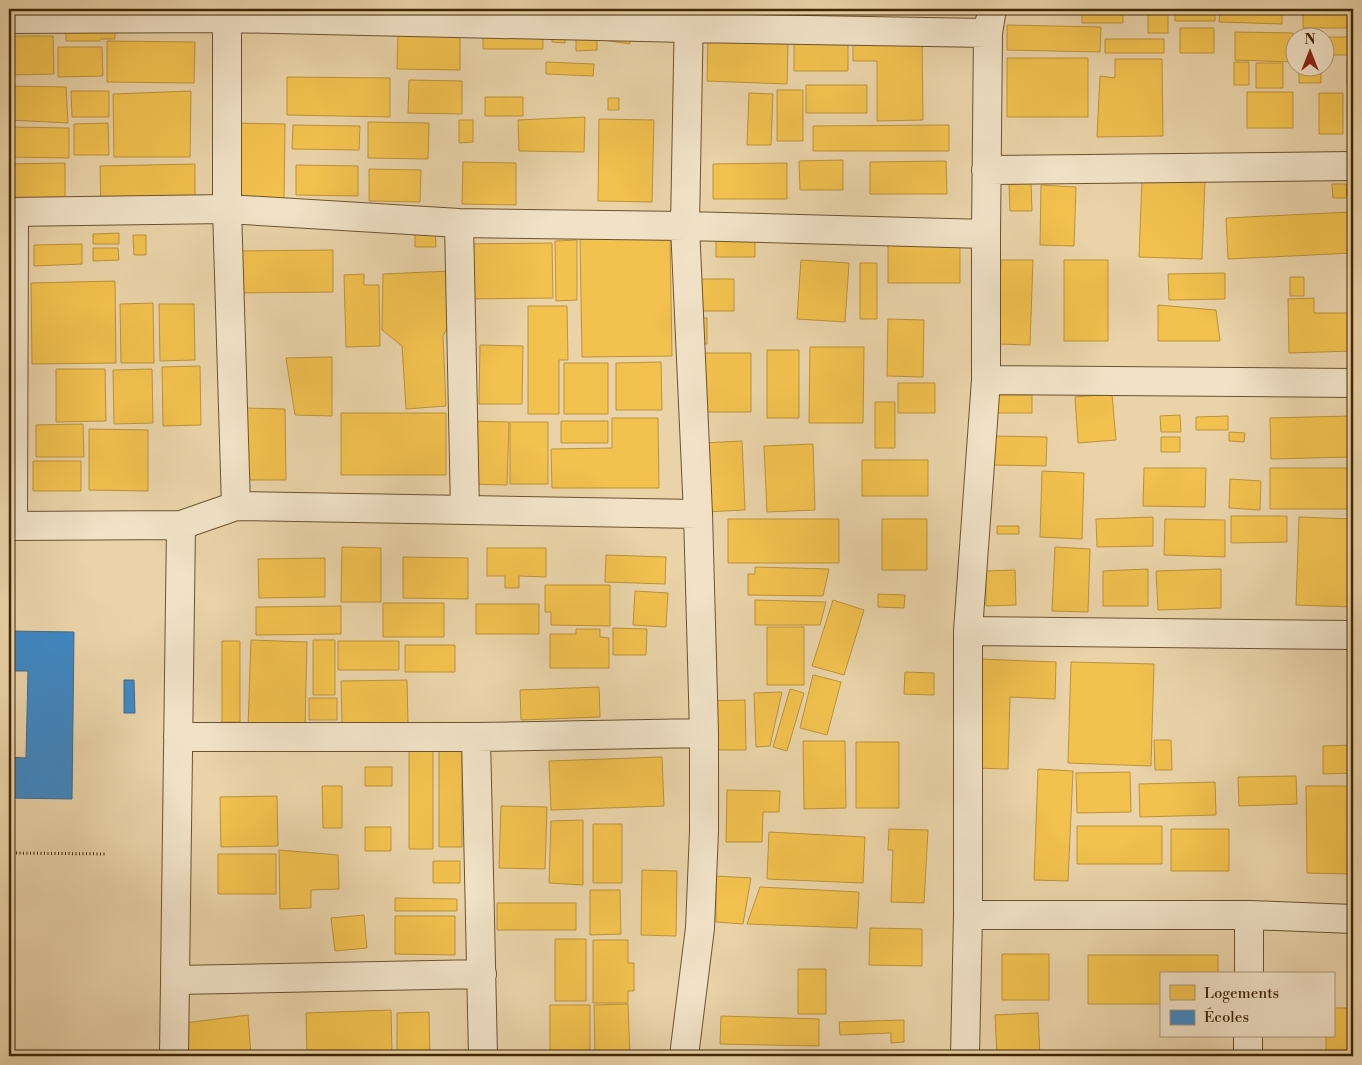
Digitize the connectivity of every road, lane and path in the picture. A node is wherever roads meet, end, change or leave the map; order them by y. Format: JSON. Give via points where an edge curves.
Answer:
{"nodes":[{"id":1,"x":227,"y":13,"type":"edge"},
{"id":2,"x":688,"y":18,"type":"edge"},
{"id":3,"x":9,"y":19,"type":"edge"},
{"id":4,"x":990,"y":21,"type":"edge"},
{"id":5,"x":1353,"y":166,"type":"edge"},
{"id":6,"x":986,"y":170,"type":"junction"},
{"id":7,"x":227,"y":209,"type":"junction"},
{"id":8,"x":11,"y":212,"type":"edge"},
{"id":9,"x":459,"y":223,"type":"junction"},
{"id":10,"x":685,"y":226,"type":"junction"},
{"id":11,"x":986,"y":234,"type":"junction"},
{"id":12,"x":986,"y":380,"type":"junction"},
{"id":13,"x":1353,"y":383,"type":"edge"},
{"id":14,"x":236,"y":506,"type":"junction"},
{"id":15,"x":465,"y":510,"type":"junction"},
{"id":16,"x":698,"y":514,"type":"junction"},
{"id":17,"x":181,"y":525,"type":"junction"},
{"id":18,"x":11,"y":526,"type":"edge"},
{"id":19,"x":968,"y":631,"type":"junction"},
{"id":20,"x":1353,"y":635,"type":"edge"},
{"id":21,"x":704,"y":733,"type":"junction"},
{"id":22,"x":178,"y":737,"type":"junction"},
{"id":23,"x":476,"y":737,"type":"junction"},
{"id":24,"x":9,"y":853,"type":"edge"},
{"id":25,"x":107,"y":854,"type":"dead end"},
{"id":26,"x":968,"y":915,"type":"junction"},
{"id":27,"x":1250,"y":915,"type":"junction"},
{"id":28,"x":1353,"y":919,"type":"edge"},
{"id":29,"x":1249,"y":972,"type":"edge"},
{"id":30,"x":482,"y":974,"type":"junction"},
{"id":31,"x":175,"y":980,"type":"junction"},
{"id":32,"x":1248,"y":1038,"type":"edge"},
{"id":33,"x":174,"y":1056,"type":"edge"},
{"id":34,"x":483,"y":1056,"type":"edge"},
{"id":35,"x":684,"y":1056,"type":"edge"},
{"id":36,"x":966,"y":1056,"type":"edge"},
{"id":37,"x":1248,"y":1056,"type":"edge"}],
"edges":[{"from":1,"to":2,"type":"street"},
{"from":1,"to":3,"type":"street"},
{"from":1,"to":7,"type":"street"},
{"from":2,"to":4,"type":"street"},
{"from":2,"to":10,"type":"street"},
{"from":4,"to":6,"type":"street"},
{"from":5,"to":6,"type":"street"},
{"from":6,"to":11,"type":"street"},
{"from":7,"to":8,"type":"street"},
{"from":7,"to":9,"type":"street"},
{"from":7,"to":14,"type":"street"},
{"from":8,"to":18,"type":"street"},
{"from":9,"to":10,"type":"street"},
{"from":9,"to":15,"type":"street"},
{"from":10,"to":11,"type":"street"},
{"from":10,"to":16,"type":"street"},
{"from":11,"to":12,"type":"street"},
{"from":12,"to":13,"type":"street"},
{"from":12,"to":19,"type":"street"},
{"from":14,"to":15,"type":"street"},
{"from":14,"to":17,"type":"street"},
{"from":15,"to":16,"type":"street"},
{"from":16,"to":21,"type":"street"},
{"from":17,"to":18,"type":"street"},
{"from":17,"to":22,"type":"street"},
{"from":19,"to":20,"type":"street"},
{"from":19,"to":26,"type":"street"},
{"from":21,"to":23,"type":"street"},
{"from":21,"to":35,"type":"street","via":[[700,928]]},
{"from":22,"to":23,"type":"street"},
{"from":22,"to":31,"type":"street"},
{"from":23,"to":30,"type":"street"},
{"from":24,"to":25,"type":"path"},
{"from":26,"to":27,"type":"street"},
{"from":26,"to":36,"type":"street"},
{"from":27,"to":28,"type":"street"},
{"from":27,"to":29,"type":"street"},
{"from":30,"to":31,"type":"street"},
{"from":30,"to":34,"type":"street"},
{"from":31,"to":33,"type":"street"},
{"from":32,"to":37,"type":"street"}]}
